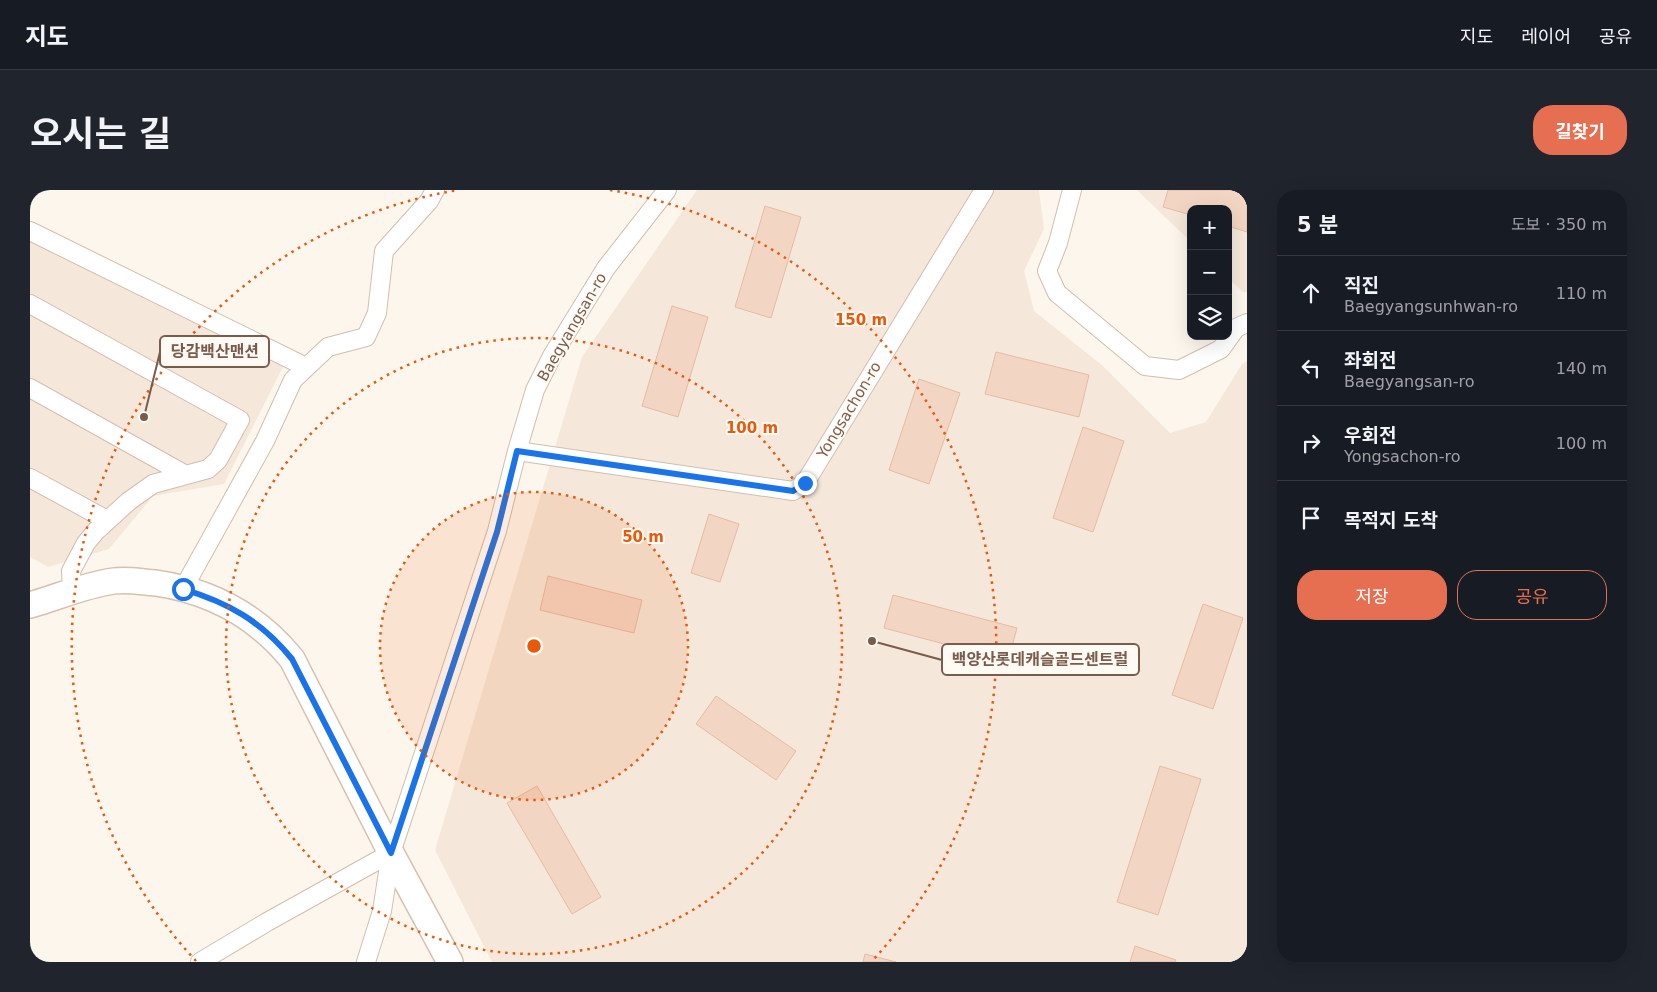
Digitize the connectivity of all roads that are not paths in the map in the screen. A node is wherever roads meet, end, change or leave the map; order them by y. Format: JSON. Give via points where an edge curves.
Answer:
{"nodes":[{"id":1,"x":435,"y":190,"type":"edge"},
{"id":2,"x":667,"y":190,"type":"edge"},
{"id":3,"x":984,"y":190,"type":"edge"},
{"id":4,"x":1072,"y":190,"type":"edge"},
{"id":5,"x":30,"y":231,"type":"edge"},
{"id":6,"x":30,"y":304,"type":"edge"},
{"id":7,"x":1247,"y":323,"type":"edge"},
{"id":8,"x":306,"y":367,"type":"junction"},
{"id":9,"x":30,"y":388,"type":"edge"},
{"id":10,"x":517,"y":451,"type":"junction"},
{"id":11,"x":186,"y":475,"type":"junction"},
{"id":12,"x":30,"y":478,"type":"edge"},
{"id":13,"x":107,"y":520,"type":"junction"},
{"id":14,"x":183,"y":589,"type":"junction"},
{"id":15,"x":72,"y":592,"type":"junction"},
{"id":16,"x":30,"y":605,"type":"edge"},
{"id":17,"x":391,"y":853,"type":"junction"},
{"id":18,"x":200,"y":962,"type":"edge"},
{"id":19,"x":366,"y":962,"type":"edge"},
{"id":20,"x":450,"y":962,"type":"edge"}],
"edges":[{"from":1,"to":8,"type":"street","via":[[384,251],[377,313],[366,337],[328,347]]},
{"from":2,"to":10,"type":"street","name":"Baegyangsan-ro","via":[[606,268],[552,356],[535,390]]},
{"from":3,"to":10,"type":"street","name":"Yongsachon-ro","via":[[805,483],[793,491]]},
{"from":4,"to":7,"type":"street","via":[[1047,271],[1057,293],[1145,366],[1179,370],[1220,349],[1236,328]]},
{"from":5,"to":8,"type":"street"},
{"from":6,"to":11,"type":"street","via":[[240,420],[218,460],[208,469]]},
{"from":8,"to":14,"type":"street","via":[[293,380],[265,441]]},
{"from":9,"to":11,"type":"street"},
{"from":10,"to":17,"type":"street","name":"Baegyangsan-ro","via":[[497,532]]},
{"from":11,"to":13,"type":"street","via":[[154,484]]},
{"from":12,"to":13,"type":"street"},
{"from":13,"to":15,"type":"street","via":[[86,543],[71,571]]},
{"from":14,"to":15,"type":"main road","via":[[116,581]]},
{"from":14,"to":17,"type":"main road","via":[[242,613],[268,633],[292,659]]},
{"from":15,"to":16,"type":"main road"},
{"from":17,"to":18,"type":"street"},
{"from":17,"to":19,"type":"street","name":"Baegyangsan-ro","via":[[382,911]]},
{"from":17,"to":20,"type":"main road"}]}
